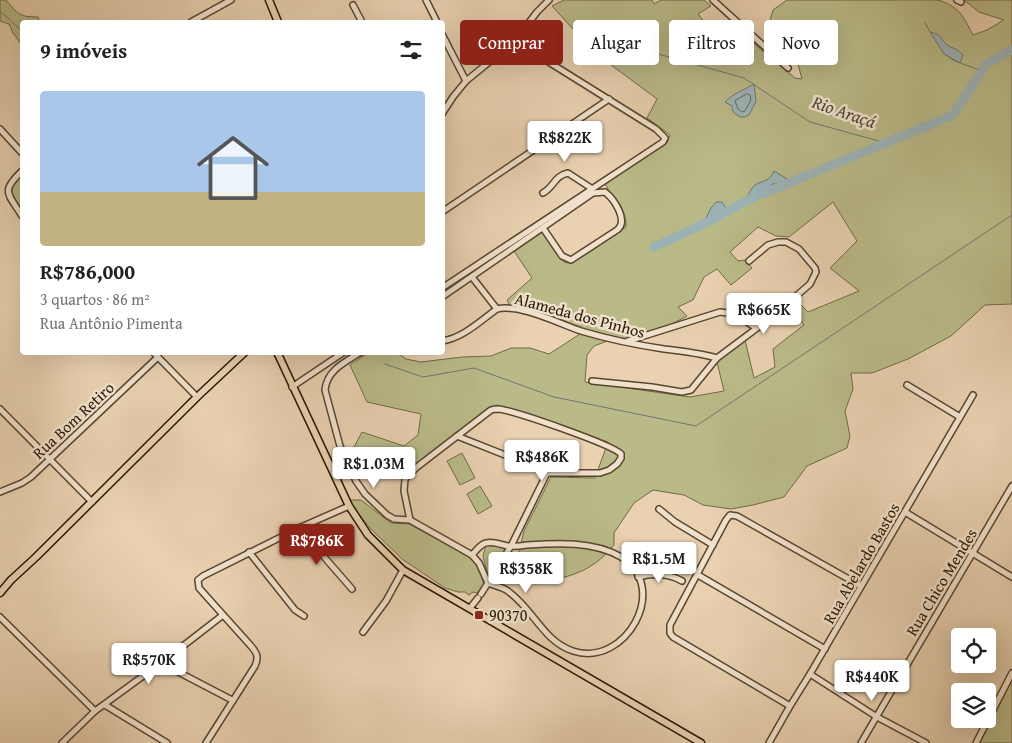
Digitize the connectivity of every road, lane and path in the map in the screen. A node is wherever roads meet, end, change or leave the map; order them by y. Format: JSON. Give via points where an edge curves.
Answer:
{"nodes":[{"id":1,"x":232,"y":0,"type":"edge"},
{"id":2,"x":269,"y":0,"type":"edge"},
{"id":3,"x":426,"y":0,"type":"edge"},
{"id":4,"x":549,"y":0,"type":"edge"},
{"id":5,"x":714,"y":0,"type":"edge"},
{"id":6,"x":353,"y":4,"type":"dead end"},
{"id":7,"x":195,"y":20,"type":"edge"},
{"id":8,"x":277,"y":20,"type":"edge"},
{"id":9,"x":361,"y":20,"type":"edge"},
{"id":10,"x":436,"y":20,"type":"edge"},
{"id":11,"x":531,"y":20,"type":"edge"},
{"id":12,"x":445,"y":40,"type":"edge"},
{"id":13,"x":486,"y":65,"type":"edge"},
{"id":14,"x":554,"y":65,"type":"edge"},
{"id":15,"x":788,"y":68,"type":"dead end"},
{"id":16,"x":466,"y":81,"type":"junction"},
{"id":17,"x":609,"y":99,"type":"junction"},
{"id":18,"x":445,"y":109,"type":"edge"},
{"id":19,"x":0,"y":129,"type":"edge"},
{"id":20,"x":20,"y":151,"type":"edge"},
{"id":21,"x":20,"y":173,"type":"edge"},
{"id":22,"x":591,"y":188,"type":"junction"},
{"id":23,"x":543,"y":193,"type":"dead end"},
{"id":24,"x":445,"y":210,"type":"edge"},
{"id":25,"x":20,"y":213,"type":"edge"},
{"id":26,"x":543,"y":228,"type":"junction"},
{"id":27,"x":749,"y":261,"type":"dead end"},
{"id":28,"x":472,"y":277,"type":"junction"},
{"id":29,"x":445,"y":286,"type":"edge"},
{"id":30,"x":445,"y":295,"type":"edge"},
{"id":31,"x":497,"y":309,"type":"junction"},
{"id":32,"x":756,"y":328,"type":"junction"},
{"id":33,"x":445,"y":340,"type":"edge"},
{"id":34,"x":625,"y":341,"type":"junction"},
{"id":35,"x":242,"y":355,"type":"edge"},
{"id":36,"x":278,"y":355,"type":"edge"},
{"id":37,"x":340,"y":355,"type":"edge"},
{"id":38,"x":356,"y":355,"type":"edge"},
{"id":39,"x":158,"y":357,"type":"joint"},
{"id":40,"x":717,"y":358,"type":"junction"},
{"id":41,"x":592,"y":381,"type":"dead end"},
{"id":42,"x":907,"y":385,"type":"dead end"},
{"id":43,"x":292,"y":387,"type":"junction"},
{"id":44,"x":973,"y":395,"type":"dead end"},
{"id":45,"x":197,"y":397,"type":"junction"},
{"id":46,"x":0,"y":410,"type":"edge"},
{"id":47,"x":960,"y":417,"type":"junction"},
{"id":48,"x":457,"y":436,"type":"junction"},
{"id":49,"x":50,"y":460,"type":"junction"},
{"id":50,"x":547,"y":473,"type":"junction"},
{"id":51,"x":1012,"y":486,"type":"edge"},
{"id":52,"x":0,"y":492,"type":"edge"},
{"id":53,"x":92,"y":502,"type":"junction"},
{"id":54,"x":348,"y":506,"type":"junction"},
{"id":55,"x":659,"y":509,"type":"dead end"},
{"id":56,"x":905,"y":512,"type":"junction"},
{"id":57,"x":410,"y":520,"type":"junction"},
{"id":58,"x":299,"y":528,"type":"junction"},
{"id":59,"x":713,"y":545,"type":"junction"},
{"id":60,"x":510,"y":546,"type":"junction"},
{"id":61,"x":249,"y":552,"type":"junction"},
{"id":62,"x":974,"y":553,"type":"junction"},
{"id":63,"x":472,"y":555,"type":"junction"},
{"id":64,"x":36,"y":557,"type":"junction"},
{"id":65,"x":42,"y":562,"type":"dead end"},
{"id":66,"x":403,"y":570,"type":"junction"},
{"id":67,"x":698,"y":575,"type":"junction"},
{"id":68,"x":638,"y":577,"type":"junction"},
{"id":69,"x":1012,"y":577,"type":"edge"},
{"id":70,"x":682,"y":581,"type":"dead end"},
{"id":71,"x":488,"y":583,"type":"junction"},
{"id":72,"x":861,"y":586,"type":"junction"},
{"id":73,"x":352,"y":589,"type":"dead end"},
{"id":74,"x":0,"y":592,"type":"edge"},
{"id":75,"x":470,"y":608,"type":"junction"},
{"id":76,"x":222,"y":615,"type":"junction"},
{"id":77,"x":304,"y":616,"type":"dead end"},
{"id":78,"x":0,"y":617,"type":"edge"},
{"id":79,"x":363,"y":632,"type":"dead end"},
{"id":80,"x":825,"y":649,"type":"junction"},
{"id":81,"x":161,"y":663,"type":"junction"},
{"id":82,"x":1012,"y":673,"type":"edge"},
{"id":83,"x":810,"y":674,"type":"junction"},
{"id":84,"x":232,"y":700,"type":"junction"},
{"id":85,"x":105,"y":705,"type":"junction"},
{"id":86,"x":790,"y":706,"type":"junction"},
{"id":87,"x":95,"y":711,"type":"junction"},
{"id":88,"x":877,"y":716,"type":"junction"},
{"id":89,"x":62,"y":742,"type":"edge"},
{"id":90,"x":167,"y":743,"type":"edge"},
{"id":91,"x":206,"y":743,"type":"edge"},
{"id":92,"x":701,"y":743,"type":"edge"},
{"id":93,"x":769,"y":743,"type":"edge"},
{"id":94,"x":861,"y":743,"type":"edge"},
{"id":95,"x":926,"y":743,"type":"edge"},
{"id":96,"x":976,"y":743,"type":"edge"}],
"edges":[{"from":1,"to":7,"type":"street"},
{"from":2,"to":8,"type":"main road"},
{"from":3,"to":10,"type":"street"},
{"from":4,"to":11,"type":"street"},
{"from":5,"to":15,"type":"street"},
{"from":6,"to":9,"type":"street"},
{"from":12,"to":16,"type":"street"},
{"from":13,"to":16,"type":"street"},
{"from":14,"to":17,"type":"street"},
{"from":16,"to":18,"type":"street"},
{"from":17,"to":22,"type":"street","via":[[666,138]]},
{"from":17,"to":24,"type":"street"},
{"from":19,"to":20,"type":"street"},
{"from":21,"to":25,"type":"street","via":[[8,188]]},
{"from":22,"to":23,"type":"street","via":[[568,173],[556,178]]},
{"from":22,"to":29,"type":"street"},
{"from":26,"to":26,"type":"street","via":[[562,256],[571,260],[621,227],[622,219],[617,205],[605,192],[596,191]]},
{"from":26,"to":28,"type":"street"},
{"from":27,"to":32,"type":"street","via":[[768,244],[786,242],[798,249],[816,272],[810,284]]},
{"from":28,"to":30,"type":"street"},
{"from":28,"to":31,"type":"street","name":"Alameda dos Pinhos"},
{"from":31,"to":33,"type":"street","name":"Alameda dos Pinhos","via":[[464,333]]},
{"from":31,"to":34,"type":"street","name":"Alameda dos Pinhos","via":[[516,309],[582,331]]},
{"from":32,"to":34,"type":"street","via":[[735,314],[720,312]]},
{"from":32,"to":40,"type":"street"},
{"from":34,"to":40,"type":"street","name":"Alameda dos Pinhos"},
{"from":35,"to":45,"type":"main road"},
{"from":36,"to":43,"type":"main road"},
{"from":37,"to":43,"type":"street"},
{"from":38,"to":57,"type":"street","via":[[336,368],[326,381],[326,395],[336,434],[365,494],[387,515]]},
{"from":39,"to":45,"type":"street"},
{"from":39,"to":49,"type":"street","name":"Rua Bom Retiro"},
{"from":40,"to":41,"type":"street","via":[[694,388],[682,392]]},
{"from":42,"to":47,"type":"street"},
{"from":43,"to":54,"type":"main road"},
{"from":44,"to":47,"type":"street","name":"Rua Abelardo Bastos"},
{"from":45,"to":53,"type":"main road"},
{"from":46,"to":49,"type":"street"},
{"from":47,"to":56,"type":"street","name":"Rua Abelardo Bastos"},
{"from":48,"to":50,"type":"street"},
{"from":48,"to":50,"type":"street","via":[[491,410],[498,409],[601,444],[621,454],[617,464],[600,473]]},
{"from":48,"to":57,"type":"street","via":[[405,479]]},
{"from":49,"to":52,"type":"street","name":"Rua Bom Retiro","via":[[22,483]]},
{"from":49,"to":53,"type":"street"},
{"from":50,"to":60,"type":"street"},
{"from":51,"to":62,"type":"street","name":"Rua Chico Mendes"},
{"from":53,"to":64,"type":"main road"},
{"from":54,"to":58,"type":"street"},
{"from":54,"to":66,"type":"main road","via":[[368,535]]},
{"from":55,"to":59,"type":"street"},
{"from":56,"to":62,"type":"street"},
{"from":56,"to":72,"type":"street","name":"Rua Abelardo Bastos"},
{"from":57,"to":63,"type":"street"},
{"from":58,"to":61,"type":"street"},
{"from":58,"to":73,"type":"street"},
{"from":59,"to":67,"type":"street"},
{"from":59,"to":72,"type":"street","via":[[726,520],[733,514]]},
{"from":60,"to":63,"type":"street","via":[[486,542]]},
{"from":60,"to":68,"type":"street","via":[[565,543],[589,546],[621,556]]},
{"from":60,"to":71,"type":"street"},
{"from":61,"to":76,"type":"street","via":[[198,580],[199,588]]},
{"from":61,"to":77,"type":"street","via":[[295,610]]},
{"from":62,"to":69,"type":"street"},
{"from":62,"to":88,"type":"street","name":"Rua Chico Mendes"},
{"from":63,"to":71,"type":"street","via":[[479,562]]},
{"from":64,"to":65,"type":"street"},
{"from":64,"to":74,"type":"main road"},
{"from":66,"to":75,"type":"main road"},
{"from":66,"to":79,"type":"street","via":[[386,601]]},
{"from":67,"to":80,"type":"street"},
{"from":67,"to":86,"type":"street","via":[[670,624],[672,637]]},
{"from":68,"to":70,"type":"street","via":[[660,574]]},
{"from":68,"to":71,"type":"street","via":[[643,597],[641,612],[624,638],[597,652],[573,651],[559,644],[540,628],[509,591]]},
{"from":71,"to":75,"type":"street"},
{"from":72,"to":80,"type":"street","name":"Rua Abelardo Bastos"},
{"from":75,"to":92,"type":"main road"},
{"from":76,"to":81,"type":"street"},
{"from":76,"to":84,"type":"street","via":[[254,650],[258,659]]},
{"from":78,"to":87,"type":"street"},
{"from":80,"to":83,"type":"street","name":"Rua Abelardo Bastos"},
{"from":81,"to":84,"type":"street"},
{"from":81,"to":85,"type":"street"},
{"from":82,"to":96,"type":"street"},
{"from":83,"to":86,"type":"street","name":"Rua Abelardo Bastos"},
{"from":83,"to":88,"type":"street"},
{"from":84,"to":91,"type":"street"},
{"from":85,"to":87,"type":"street"},
{"from":85,"to":90,"type":"street"},
{"from":86,"to":93,"type":"street","name":"Rua Abelardo Bastos"},
{"from":87,"to":89,"type":"street"},
{"from":88,"to":94,"type":"street","name":"Rua Chico Mendes"},
{"from":88,"to":95,"type":"street"}]}
